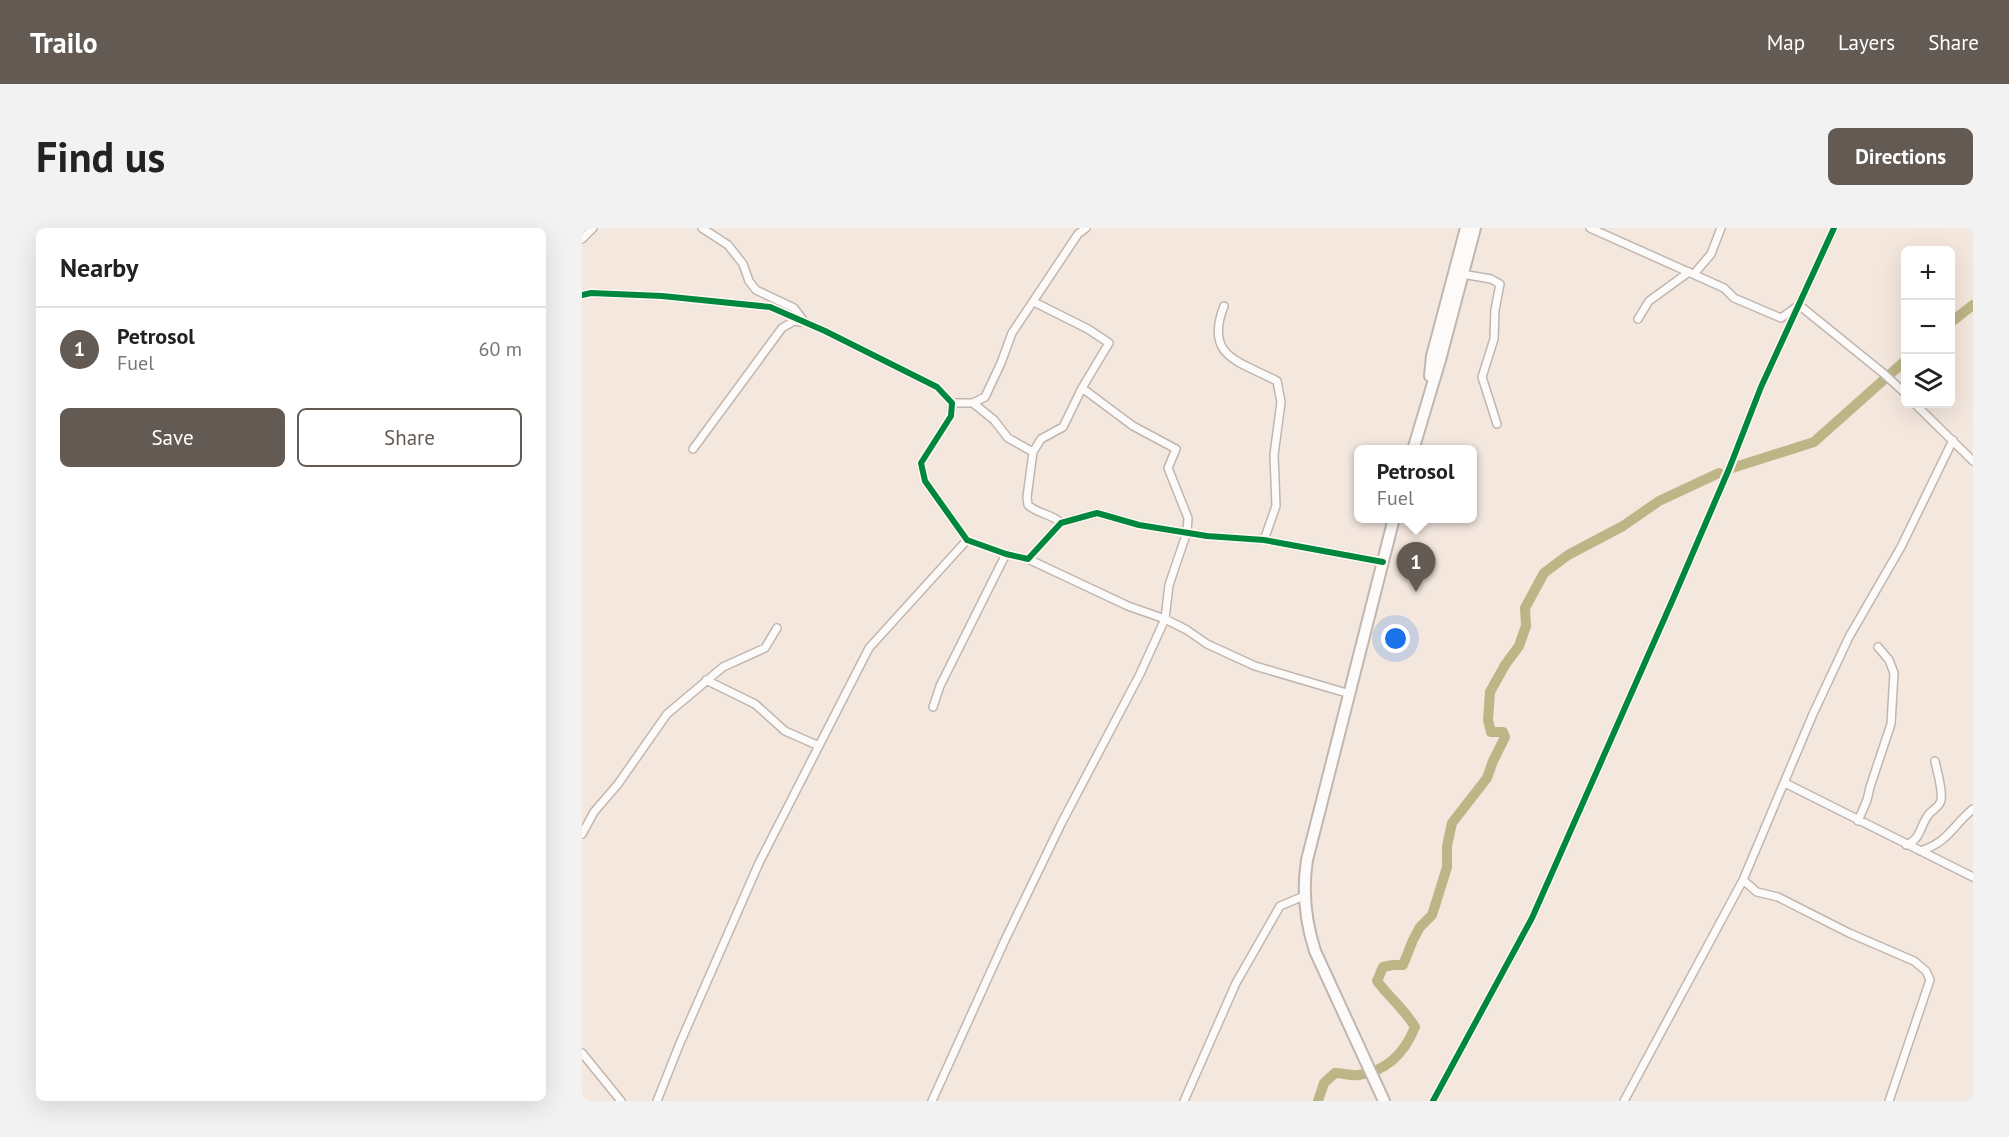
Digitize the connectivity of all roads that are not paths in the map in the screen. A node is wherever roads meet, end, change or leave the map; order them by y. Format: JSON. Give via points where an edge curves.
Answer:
{"nodes":[{"id":1,"x":593,"y":228,"type":"edge"},
{"id":2,"x":702,"y":228,"type":"edge"},
{"id":3,"x":1086,"y":228,"type":"edge"},
{"id":4,"x":1466,"y":228,"type":"edge"},
{"id":5,"x":1475,"y":228,"type":"edge"},
{"id":6,"x":1590,"y":228,"type":"edge"},
{"id":7,"x":1721,"y":228,"type":"edge"},
{"id":8,"x":1834,"y":228,"type":"edge"},
{"id":9,"x":582,"y":239,"type":"edge"},
{"id":10,"x":1691,"y":273,"type":"junction"},
{"id":11,"x":1462,"y":274,"type":"junction"},
{"id":12,"x":582,"y":295,"type":"edge"},
{"id":13,"x":1034,"y":302,"type":"junction"},
{"id":14,"x":1799,"y":305,"type":"junction"},
{"id":15,"x":1224,"y":306,"type":"dead end"},
{"id":16,"x":1638,"y":319,"type":"dead end"},
{"id":17,"x":805,"y":322,"type":"junction"},
{"id":18,"x":1082,"y":388,"type":"junction"},
{"id":19,"x":1901,"y":390,"type":"edge"},
{"id":20,"x":1429,"y":394,"type":"junction"},
{"id":21,"x":952,"y":403,"type":"junction"},
{"id":22,"x":973,"y":403,"type":"junction"},
{"id":23,"x":1919,"y":408,"type":"edge"},
{"id":24,"x":1497,"y":424,"type":"dead end"},
{"id":25,"x":1953,"y":440,"type":"junction"},
{"id":26,"x":1414,"y":445,"type":"edge"},
{"id":27,"x":693,"y":449,"type":"dead end"},
{"id":28,"x":1033,"y":452,"type":"junction"},
{"id":29,"x":1973,"y":461,"type":"edge"},
{"id":30,"x":1061,"y":523,"type":"junction"},
{"id":31,"x":1393,"y":523,"type":"edge"},
{"id":32,"x":1187,"y":532,"type":"junction"},
{"id":33,"x":968,"y":540,"type":"junction"},
{"id":34,"x":1264,"y":540,"type":"junction"},
{"id":35,"x":1006,"y":554,"type":"junction"},
{"id":36,"x":1028,"y":559,"type":"junction"},
{"id":37,"x":1383,"y":562,"type":"junction"},
{"id":38,"x":1165,"y":619,"type":"junction"},
{"id":39,"x":777,"y":628,"type":"dead end"},
{"id":40,"x":1878,"y":647,"type":"dead end"},
{"id":41,"x":706,"y":680,"type":"junction"},
{"id":42,"x":1350,"y":693,"type":"junction"},
{"id":43,"x":933,"y":707,"type":"dead end"},
{"id":44,"x":819,"y":746,"type":"junction"},
{"id":45,"x":1935,"y":761,"type":"dead end"},
{"id":46,"x":1785,"y":783,"type":"junction"},
{"id":47,"x":1973,"y":809,"type":"edge"},
{"id":48,"x":1858,"y":821,"type":"junction"},
{"id":49,"x":582,"y":834,"type":"edge"},
{"id":50,"x":1906,"y":845,"type":"junction"},
{"id":51,"x":1920,"y":851,"type":"junction"},
{"id":52,"x":1973,"y":877,"type":"edge"},
{"id":53,"x":1743,"y":880,"type":"junction"},
{"id":54,"x":1304,"y":896,"type":"junction"},
{"id":55,"x":582,"y":1053,"type":"edge"},
{"id":56,"x":621,"y":1101,"type":"edge"},
{"id":57,"x":657,"y":1101,"type":"edge"},
{"id":58,"x":932,"y":1101,"type":"edge"},
{"id":59,"x":1184,"y":1101,"type":"edge"},
{"id":60,"x":1384,"y":1101,"type":"edge"},
{"id":61,"x":1432,"y":1101,"type":"edge"},
{"id":62,"x":1624,"y":1101,"type":"edge"},
{"id":63,"x":1889,"y":1101,"type":"edge"}],
"edges":[{"from":1,"to":9,"type":"street"},
{"from":2,"to":17,"type":"street","via":[[728,245],[756,290],[794,308]]},
{"from":3,"to":13,"type":"street","via":[[1078,234]]},
{"from":4,"to":20,"type":"highway","via":[[1432,356]]},
{"from":5,"to":11,"type":"highway"},
{"from":6,"to":10,"type":"street"},
{"from":7,"to":10,"type":"street","via":[[1711,254]]},
{"from":8,"to":14,"type":"street"},
{"from":10,"to":14,"type":"street","via":[[1724,288],[1734,298],[1781,318]]},
{"from":10,"to":16,"type":"street","via":[[1649,301]]},
{"from":11,"to":20,"type":"highway"},
{"from":11,"to":24,"type":"street","via":[[1500,284],[1494,339],[1482,377]]},
{"from":12,"to":17,"type":"street","via":[[662,296],[770,307]]},
{"from":13,"to":18,"type":"street","via":[[1109,343]]},
{"from":13,"to":22,"type":"street","via":[[1012,333],[985,397]]},
{"from":14,"to":19,"type":"street"},
{"from":14,"to":61,"type":"street","via":[[1532,918]]},
{"from":15,"to":34,"type":"street","via":[[1217,334],[1219,345],[1228,355],[1277,381],[1281,402],[1274,455],[1276,506]]},
{"from":17,"to":21,"type":"street","via":[[937,387]]},
{"from":17,"to":27,"type":"street","via":[[794,321],[782,328]]},
{"from":18,"to":28,"type":"street","via":[[1063,427],[1041,439]]},
{"from":18,"to":32,"type":"street","via":[[1133,426],[1176,448],[1168,468],[1188,518]]},
{"from":20,"to":26,"type":"highway"},
{"from":21,"to":22,"type":"street"},
{"from":21,"to":33,"type":"street","via":[[951,416],[921,463],[925,481]]},
{"from":22,"to":28,"type":"street","via":[[1008,438]]},
{"from":23,"to":25,"type":"street"},
{"from":25,"to":29,"type":"street"},
{"from":25,"to":46,"type":"street","via":[[1901,547],[1849,637]]},
{"from":28,"to":30,"type":"street","via":[[1029,505]]},
{"from":30,"to":32,"type":"street","via":[[1097,513],[1139,525]]},
{"from":30,"to":36,"type":"street"},
{"from":31,"to":37,"type":"highway"},
{"from":32,"to":34,"type":"street"},
{"from":32,"to":38,"type":"street","via":[[1168,585]]},
{"from":33,"to":35,"type":"street"},
{"from":33,"to":44,"type":"street","via":[[869,648]]},
{"from":34,"to":37,"type":"street"},
{"from":35,"to":36,"type":"street"},
{"from":35,"to":43,"type":"street"},
{"from":36,"to":38,"type":"street"},
{"from":37,"to":42,"type":"highway"},
{"from":38,"to":42,"type":"street","via":[[1255,666]]},
{"from":38,"to":58,"type":"street","via":[[1062,822]]},
{"from":39,"to":41,"type":"street","via":[[765,648],[723,667]]},
{"from":40,"to":48,"type":"street","via":[[1894,673],[1890,724]]},
{"from":41,"to":44,"type":"street","via":[[755,704],[784,731]]},
{"from":41,"to":49,"type":"street","via":[[667,714]]},
{"from":42,"to":54,"type":"highway","via":[[1307,860]]},
{"from":44,"to":57,"type":"street","via":[[759,862]]},
{"from":45,"to":50,"type":"street","via":[[1940,805],[1925,820],[1918,836]]},
{"from":46,"to":48,"type":"street"},
{"from":46,"to":53,"type":"street"},
{"from":47,"to":51,"type":"street","via":[[1943,841]]},
{"from":48,"to":50,"type":"street"},
{"from":50,"to":51,"type":"street"},
{"from":51,"to":52,"type":"street"},
{"from":53,"to":62,"type":"street"},
{"from":53,"to":63,"type":"street","via":[[1757,892],[1778,897],[1914,961],[1926,971],[1930,980]]},
{"from":54,"to":59,"type":"street","via":[[1280,906],[1236,983]]},
{"from":54,"to":60,"type":"highway","via":[[1307,927],[1315,951]]},
{"from":55,"to":56,"type":"street"}]}
